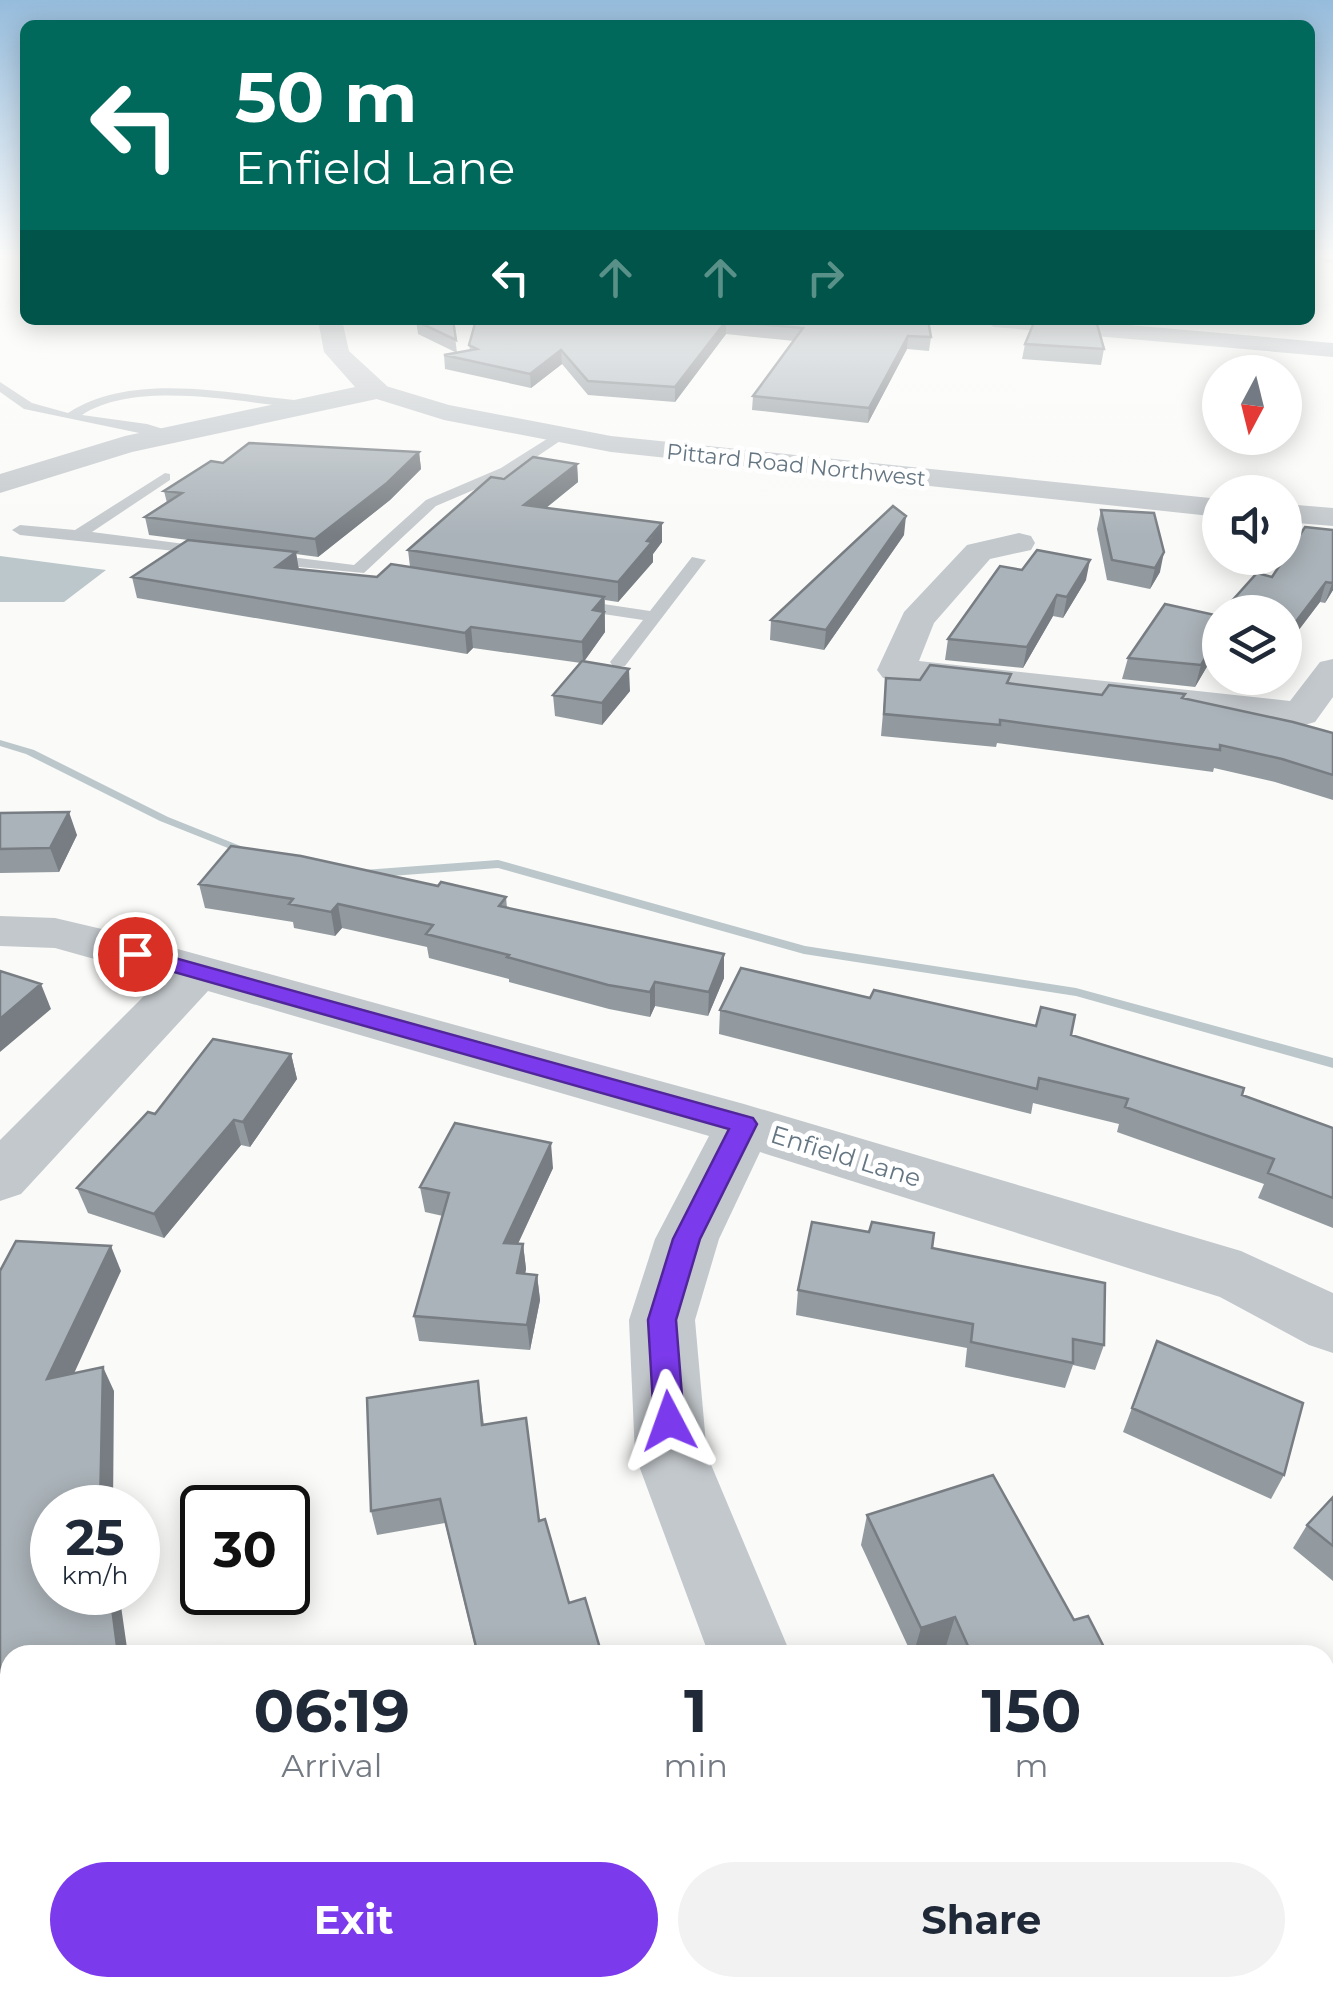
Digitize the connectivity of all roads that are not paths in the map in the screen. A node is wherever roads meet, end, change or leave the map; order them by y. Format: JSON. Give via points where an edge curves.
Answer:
{"nodes":[{"id":1,"x":334,"y":349,"type":"edge"},
{"id":2,"x":0,"y":386,"type":"edge"},
{"id":3,"x":376,"y":391,"type":"junction"},
{"id":4,"x":307,"y":405,"type":"junction"},
{"id":5,"x":70,"y":417,"type":"junction"},
{"id":6,"x":168,"y":435,"type":"junction"},
{"id":7,"x":558,"y":436,"type":"junction"},
{"id":8,"x":166,"y":478,"type":"dead end"},
{"id":9,"x":0,"y":484,"type":"edge"},
{"id":10,"x":1202,"y":506,"type":"edge"},
{"id":11,"x":1302,"y":514,"type":"edge"},
{"id":12,"x":1333,"y":517,"type":"edge"},
{"id":13,"x":20,"y":530,"type":"dead end"},
{"id":14,"x":78,"y":535,"type":"junction"},
{"id":15,"x":1019,"y":543,"type":"dead end"},
{"id":16,"x":228,"y":554,"type":"edge"},
{"id":17,"x":246,"y":556,"type":"edge"},
{"id":18,"x":698,"y":560,"type":"dead end"},
{"id":19,"x":358,"y":570,"type":"junction"},
{"id":20,"x":376,"y":573,"type":"edge"},
{"id":21,"x":544,"y":600,"type":"edge"},
{"id":22,"x":657,"y":617,"type":"junction"},
{"id":23,"x":618,"y":662,"type":"dead end"},
{"id":24,"x":1333,"y":670,"type":"edge"},
{"id":25,"x":0,"y":931,"type":"edge"},
{"id":26,"x":196,"y":973,"type":"junction"},
{"id":27,"x":744,"y":1124,"type":"junction"},
{"id":28,"x":0,"y":1178,"type":"edge"},
{"id":29,"x":1333,"y":1324,"type":"edge"},
{"id":30,"x":746,"y":1645,"type":"edge"}],
"edges":[{"from":1,"to":3,"type":"street"},
{"from":2,"to":5,"type":"lane","via":[[28,406]]},
{"from":3,"to":4,"type":"street"},
{"from":3,"to":7,"type":"street","name":"Pittard Road Northwest"},
{"from":4,"to":5,"type":"lane","via":[[138,390]]},
{"from":4,"to":6,"type":"street"},
{"from":5,"to":6,"type":"lane"},
{"from":6,"to":9,"type":"street"},
{"from":7,"to":10,"type":"street","name":"Pittard Road Northwest"},
{"from":7,"to":19,"type":"lane","via":[[506,470],[431,503]]},
{"from":8,"to":14,"type":"lane"},
{"from":11,"to":12,"type":"street"},
{"from":13,"to":14,"type":"lane"},
{"from":14,"to":16,"type":"lane"},
{"from":15,"to":24,"type":"street","via":[[979,552],[917,620],[896,670],[1301,714]]},
{"from":17,"to":19,"type":"lane"},
{"from":18,"to":22,"type":"lane"},
{"from":19,"to":20,"type":"lane"},
{"from":21,"to":22,"type":"lane"},
{"from":22,"to":23,"type":"lane"},
{"from":25,"to":26,"type":"street","name":"Enfield Lane","via":[[55,933]]},
{"from":26,"to":27,"type":"street","name":"Enfield Lane"},
{"from":26,"to":28,"type":"street"},
{"from":27,"to":29,"type":"street","name":"Enfield Lane","via":[[1241,1277]]},
{"from":27,"to":30,"type":"street","via":[[686,1239],[662,1320],[671,1455]]}]}
